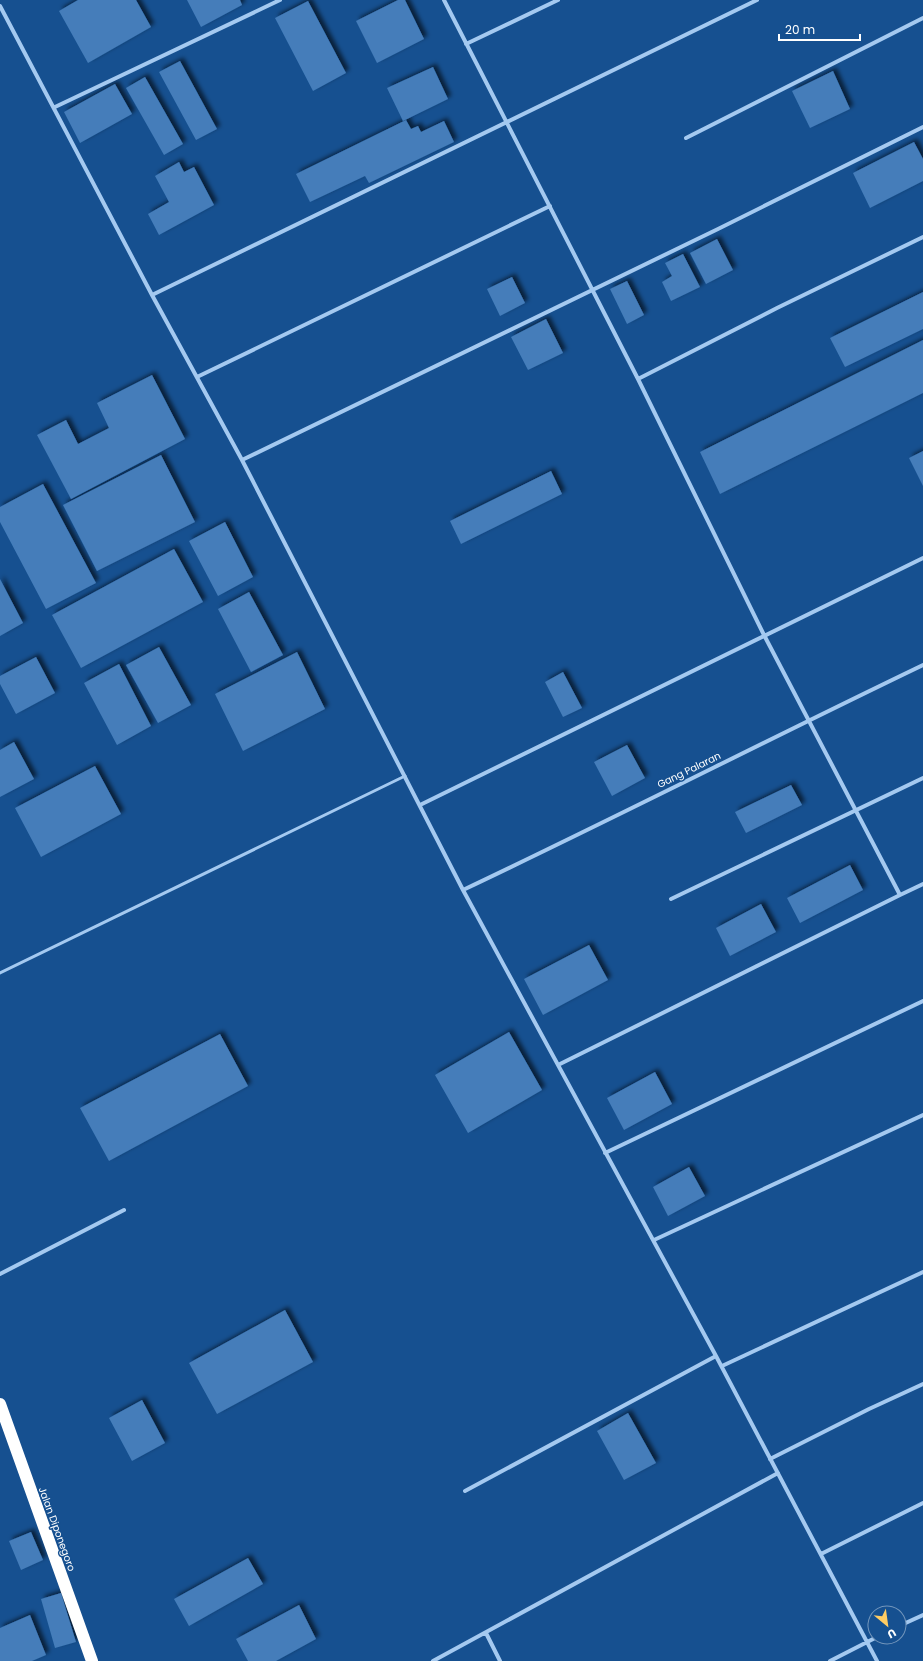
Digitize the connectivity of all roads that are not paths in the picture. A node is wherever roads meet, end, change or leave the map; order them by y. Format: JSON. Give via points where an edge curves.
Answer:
{"nodes":[{"id":1,"x":280,"y":0,"type":"edge"},
{"id":2,"x":444,"y":0,"type":"edge"},
{"id":3,"x":558,"y":0,"type":"edge"},
{"id":4,"x":757,"y":0,"type":"edge"},
{"id":5,"x":0,"y":6,"type":"edge"},
{"id":6,"x":923,"y":18,"type":"edge"},
{"id":7,"x":466,"y":44,"type":"junction"},
{"id":8,"x":54,"y":107,"type":"junction"},
{"id":9,"x":507,"y":122,"type":"junction"},
{"id":10,"x":923,"y":127,"type":"edge"},
{"id":11,"x":686,"y":138,"type":"dead end"},
{"id":12,"x":550,"y":206,"type":"junction"},
{"id":13,"x":923,"y":237,"type":"edge"},
{"id":14,"x":592,"y":289,"type":"junction"},
{"id":15,"x":152,"y":295,"type":"junction"},
{"id":16,"x":197,"y":377,"type":"junction"},
{"id":17,"x":638,"y":379,"type":"junction"},
{"id":18,"x":242,"y":460,"type":"junction"},
{"id":19,"x":923,"y":558,"type":"edge"},
{"id":20,"x":764,"y":635,"type":"junction"},
{"id":21,"x":923,"y":665,"type":"edge"},
{"id":22,"x":809,"y":720,"type":"junction"},
{"id":23,"x":405,"y":776,"type":"junction"},
{"id":24,"x":923,"y":778,"type":"edge"},
{"id":25,"x":420,"y":805,"type":"junction"},
{"id":26,"x":855,"y":810,"type":"junction"},
{"id":27,"x":923,"y":884,"type":"edge"},
{"id":28,"x":463,"y":890,"type":"junction"},
{"id":29,"x":900,"y":895,"type":"junction"},
{"id":30,"x":671,"y":899,"type":"dead end"},
{"id":31,"x":0,"y":973,"type":"edge"},
{"id":32,"x":923,"y":1001,"type":"edge"},
{"id":33,"x":558,"y":1064,"type":"junction"},
{"id":34,"x":923,"y":1115,"type":"edge"},
{"id":35,"x":605,"y":1152,"type":"junction"},
{"id":36,"x":124,"y":1210,"type":"dead end"},
{"id":37,"x":654,"y":1240,"type":"junction"},
{"id":38,"x":923,"y":1272,"type":"edge"},
{"id":39,"x":0,"y":1274,"type":"edge"},
{"id":40,"x":716,"y":1356,"type":"junction"},
{"id":41,"x":722,"y":1366,"type":"junction"},
{"id":42,"x":923,"y":1384,"type":"edge"},
{"id":43,"x":0,"y":1404,"type":"edge"},
{"id":44,"x":770,"y":1459,"type":"junction"},
{"id":45,"x":778,"y":1473,"type":"junction"},
{"id":46,"x":465,"y":1491,"type":"dead end"},
{"id":47,"x":923,"y":1503,"type":"edge"},
{"id":48,"x":821,"y":1554,"type":"junction"},
{"id":49,"x":923,"y":1615,"type":"edge"},
{"id":50,"x":907,"y":1622,"type":"edge"},
{"id":51,"x":486,"y":1633,"type":"junction"},
{"id":52,"x":866,"y":1642,"type":"junction"},
{"id":53,"x":92,"y":1661,"type":"edge"},
{"id":54,"x":433,"y":1661,"type":"edge"},
{"id":55,"x":500,"y":1661,"type":"edge"},
{"id":56,"x":830,"y":1661,"type":"edge"},
{"id":57,"x":877,"y":1661,"type":"edge"}],
"edges":[{"from":1,"to":8,"type":"street"},
{"from":2,"to":7,"type":"street"},
{"from":3,"to":7,"type":"street"},
{"from":4,"to":9,"type":"street"},
{"from":5,"to":8,"type":"street"},
{"from":6,"to":11,"type":"street"},
{"from":7,"to":9,"type":"street"},
{"from":8,"to":15,"type":"street"},
{"from":9,"to":12,"type":"street"},
{"from":9,"to":15,"type":"street"},
{"from":10,"to":14,"type":"street"},
{"from":12,"to":14,"type":"street"},
{"from":12,"to":16,"type":"street"},
{"from":13,"to":17,"type":"street"},
{"from":14,"to":17,"type":"street"},
{"from":14,"to":18,"type":"street"},
{"from":15,"to":16,"type":"street"},
{"from":16,"to":18,"type":"street"},
{"from":17,"to":20,"type":"street"},
{"from":18,"to":23,"type":"street"},
{"from":19,"to":20,"type":"street"},
{"from":20,"to":22,"type":"street"},
{"from":20,"to":25,"type":"street"},
{"from":21,"to":22,"type":"street","name":"Gang Palaran"},
{"from":22,"to":26,"type":"street"},
{"from":22,"to":28,"type":"street","name":"Gang Palaran","via":[[549,850]]},
{"from":23,"to":25,"type":"street"},
{"from":23,"to":31,"type":"lane"},
{"from":24,"to":26,"type":"street"},
{"from":25,"to":28,"type":"street"},
{"from":26,"to":29,"type":"street"},
{"from":26,"to":30,"type":"street"},
{"from":27,"to":29,"type":"street"},
{"from":28,"to":33,"type":"street"},
{"from":29,"to":33,"type":"street"},
{"from":32,"to":35,"type":"street"},
{"from":33,"to":35,"type":"street"},
{"from":34,"to":37,"type":"street"},
{"from":35,"to":37,"type":"street"},
{"from":36,"to":39,"type":"street"},
{"from":37,"to":40,"type":"street"},
{"from":38,"to":41,"type":"street"},
{"from":40,"to":41,"type":"street"},
{"from":40,"to":46,"type":"street"},
{"from":41,"to":44,"type":"street"},
{"from":42,"to":44,"type":"street"},
{"from":43,"to":53,"type":"highway","name":"Jalan Diponegoro"},
{"from":44,"to":45,"type":"street"},
{"from":45,"to":48,"type":"street"},
{"from":45,"to":51,"type":"street"},
{"from":47,"to":48,"type":"street"},
{"from":48,"to":52,"type":"street"},
{"from":49,"to":50,"type":"street"},
{"from":51,"to":54,"type":"street"},
{"from":51,"to":55,"type":"street"},
{"from":52,"to":56,"type":"street"},
{"from":52,"to":57,"type":"street"}]}
